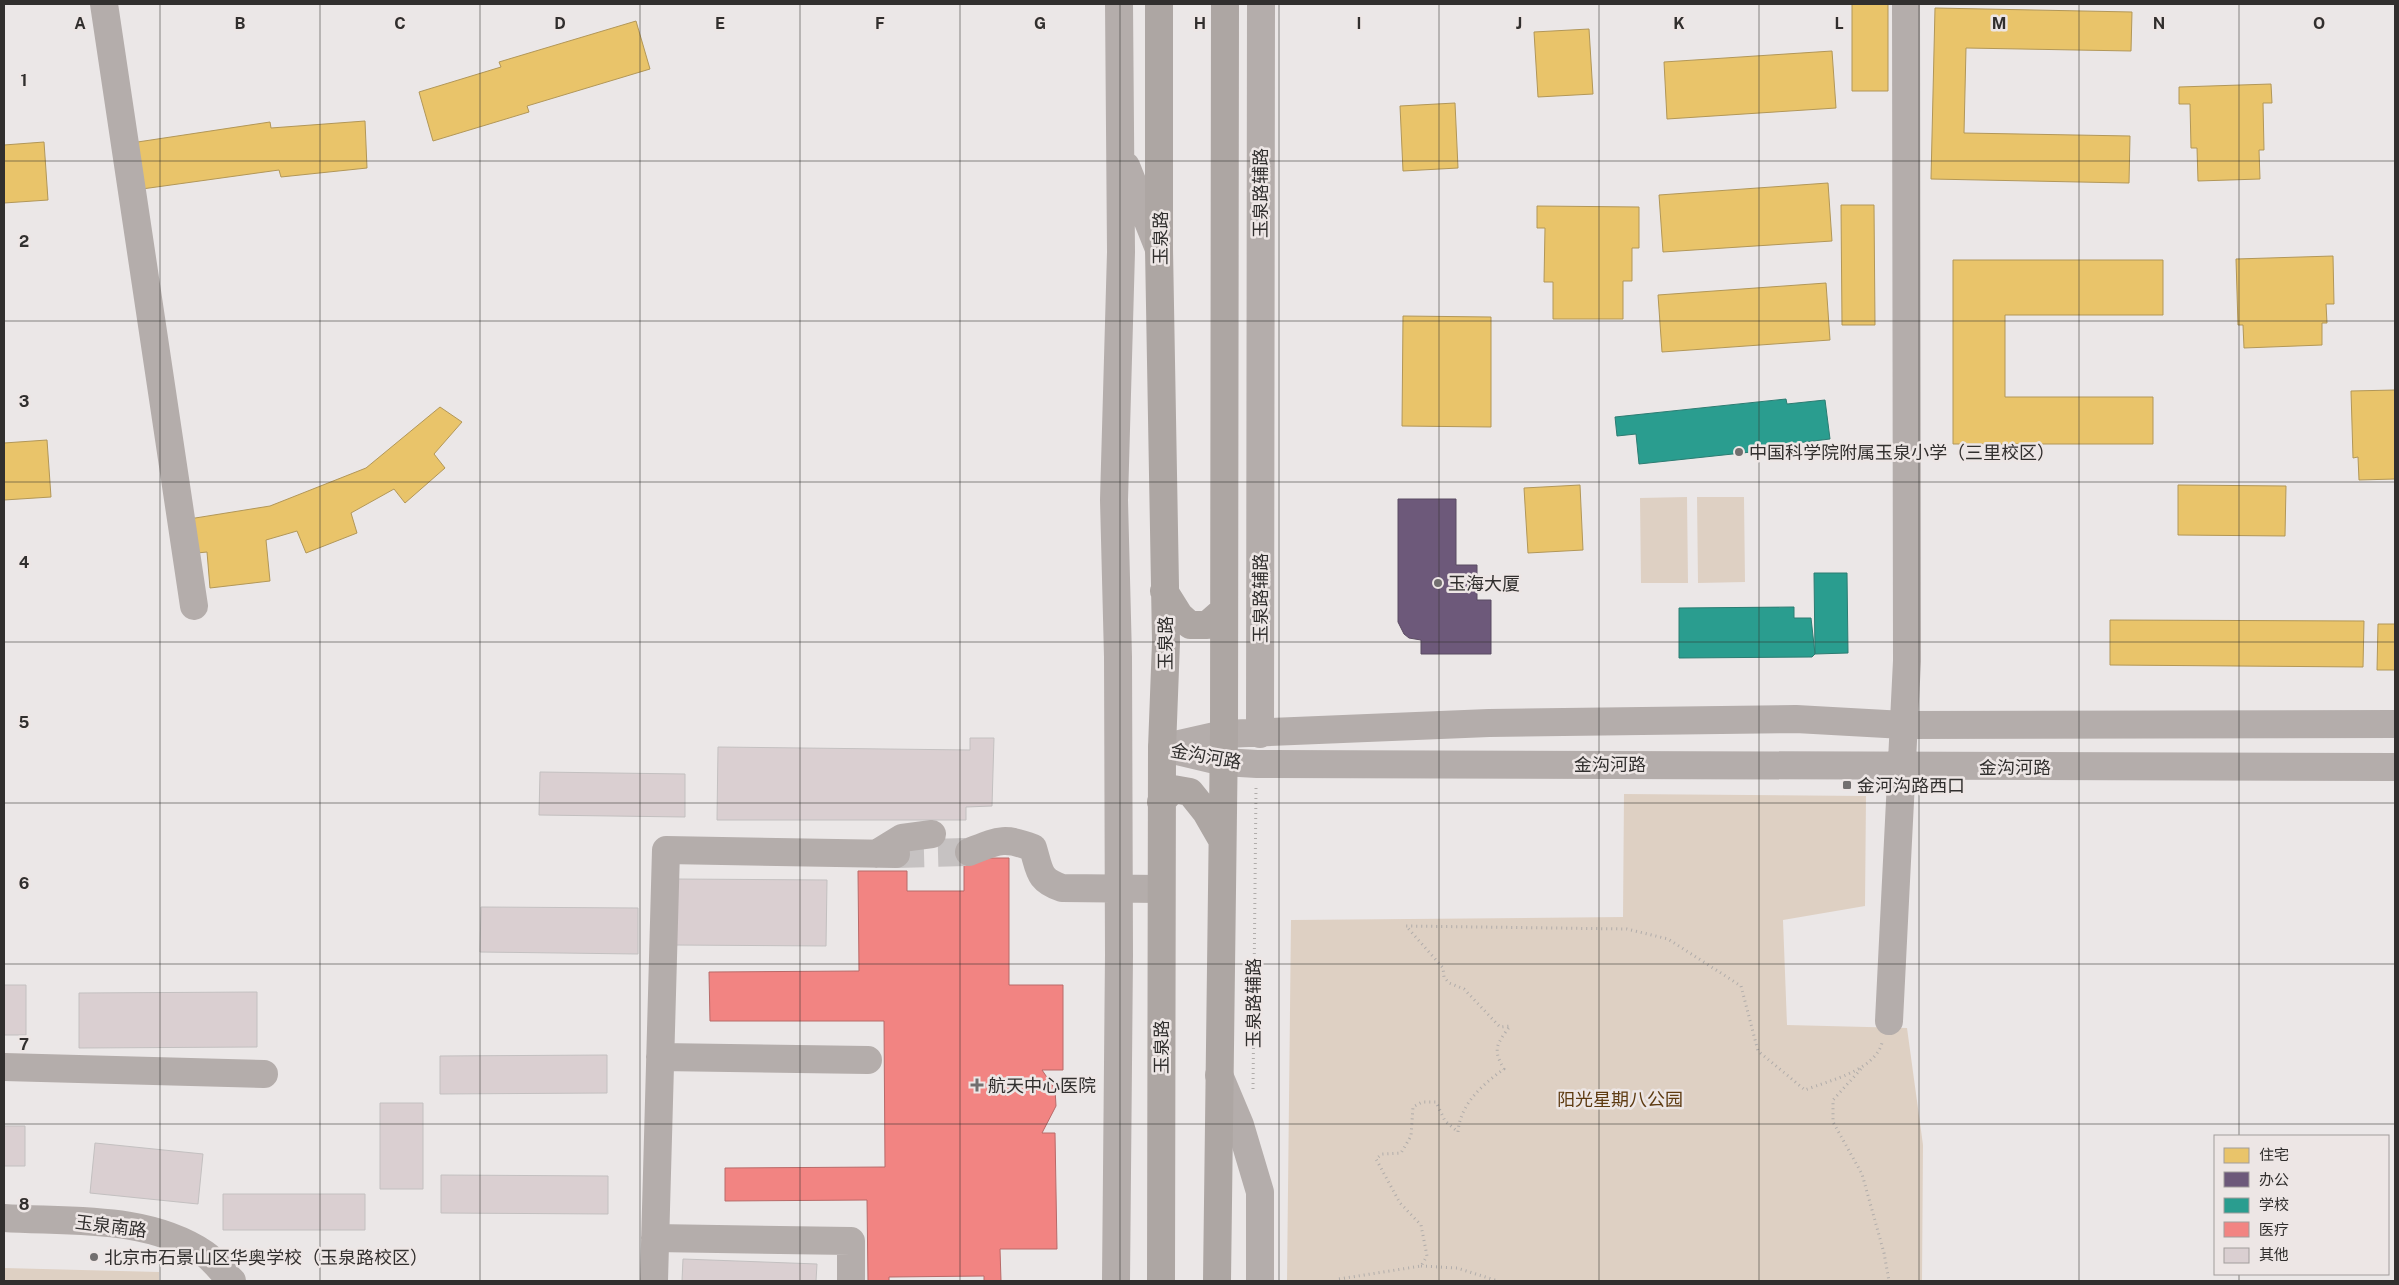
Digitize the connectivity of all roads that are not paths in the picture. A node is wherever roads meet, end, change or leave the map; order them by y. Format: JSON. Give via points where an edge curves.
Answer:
{"nodes":[{"id":1,"x":104,"y":4,"type":"edge"},
{"id":2,"x":1118,"y":4,"type":"edge"},
{"id":3,"x":1159,"y":4,"type":"edge"},
{"id":4,"x":1260,"y":4,"type":"edge"},
{"id":5,"x":1906,"y":4,"type":"edge"},
{"id":6,"x":1227,"y":10,"type":"edge"},
{"id":7,"x":1120,"y":151,"type":"junction"},
{"id":8,"x":1160,"y":249,"type":"junction"},
{"id":9,"x":1164,"y":591,"type":"junction"},
{"id":10,"x":194,"y":606,"type":"dead end"},
{"id":11,"x":1223,"y":611,"type":"junction"},
{"id":12,"x":1904,"y":724,"type":"junction"},
{"id":13,"x":2395,"y":724,"type":"edge"},
{"id":14,"x":1224,"y":734,"type":"junction"},
{"id":15,"x":1260,"y":734,"type":"junction"},
{"id":16,"x":1162,"y":748,"type":"junction"},
{"id":17,"x":1223,"y":762,"type":"junction"},
{"id":18,"x":1902,"y":767,"type":"junction"},
{"id":19,"x":2395,"y":767,"type":"edge"},
{"id":20,"x":1161,"y":802,"type":"junction"},
{"id":21,"x":932,"y":834,"type":"dead end"},
{"id":22,"x":1221,"y":838,"type":"junction"},
{"id":23,"x":981,"y":843,"type":"tunnel mouth"},
{"id":24,"x":1118,"y":889,"type":"junction"},
{"id":25,"x":1161,"y":889,"type":"junction"},
{"id":26,"x":1889,"y":1021,"type":"road end"},
{"id":27,"x":660,"y":1057,"type":"junction"},
{"id":28,"x":868,"y":1060,"type":"dead end"},
{"id":29,"x":4,"y":1067,"type":"edge"},
{"id":30,"x":264,"y":1074,"type":"dead end"},
{"id":31,"x":1219,"y":1075,"type":"junction"},
{"id":32,"x":4,"y":1218,"type":"edge"},
{"id":33,"x":655,"y":1238,"type":"junction"},
{"id":34,"x":232,"y":1281,"type":"edge"},
{"id":35,"x":654,"y":1281,"type":"edge"},
{"id":36,"x":851,"y":1281,"type":"edge"},
{"id":37,"x":1116,"y":1281,"type":"edge"},
{"id":38,"x":1161,"y":1281,"type":"edge"},
{"id":39,"x":1216,"y":1281,"type":"edge"},
{"id":40,"x":1260,"y":1281,"type":"edge"}],
"edges":[{"from":1,"to":10,"type":"street"},
{"from":2,"to":7,"type":"street"},
{"from":3,"to":8,"type":"main road","name":"玉泉路"},
{"from":4,"to":15,"type":"street","name":"玉泉路辅路"},
{"from":5,"to":12,"type":"street","via":[[1907,662]]},
{"from":6,"to":11,"type":"main road"},
{"from":7,"to":8,"type":"street"},
{"from":7,"to":24,"type":"street","via":[[1121,252],[1114,500]]},
{"from":8,"to":9,"type":"main road","name":"玉泉路"},
{"from":9,"to":11,"type":"main road","via":[[1190,626],[1207,625]]},
{"from":9,"to":16,"type":"main road","name":"玉泉路","via":[[1166,642]]},
{"from":11,"to":14,"type":"main road"},
{"from":12,"to":13,"type":"street","name":"金沟河路"},
{"from":12,"to":15,"type":"street","name":"金沟河路","via":[[1796,719],[1489,723]]},
{"from":12,"to":18,"type":"street"},
{"from":14,"to":15,"type":"street","name":"金沟河路"},
{"from":14,"to":16,"type":"street","name":"金沟河路"},
{"from":14,"to":17,"type":"main road"},
{"from":16,"to":17,"type":"street","name":"金沟河路"},
{"from":16,"to":20,"type":"main road","name":"玉泉路"},
{"from":17,"to":18,"type":"street","name":"金沟河路"},
{"from":17,"to":22,"type":"main road"},
{"from":18,"to":19,"type":"street","name":"金沟河路"},
{"from":18,"to":26,"type":"street"},
{"from":20,"to":22,"type":"main road","via":[[1173,789],[1190,792]]},
{"from":20,"to":25,"type":"main road","name":"玉泉路"},
{"from":21,"to":27,"type":"street","via":[[902,838],[886,854],[666,850]]},
{"from":22,"to":31,"type":"main road"},
{"from":23,"to":24,"type":"street","via":[[1012,840],[1033,848],[1047,883],[1062,888]]},
{"from":24,"to":25,"type":"street"},
{"from":24,"to":37,"type":"street"},
{"from":25,"to":38,"type":"main road","name":"玉泉路"},
{"from":27,"to":28,"type":"street"},
{"from":27,"to":33,"type":"street"},
{"from":29,"to":30,"type":"street"},
{"from":31,"to":39,"type":"main road"},
{"from":31,"to":40,"type":"street","via":[[1240,1125],[1260,1192]]},
{"from":32,"to":34,"type":"street","name":"玉泉南路","via":[[100,1222],[160,1233],[205,1254]]},
{"from":33,"to":35,"type":"street"},
{"from":33,"to":36,"type":"street","via":[[851,1241]]}]}
